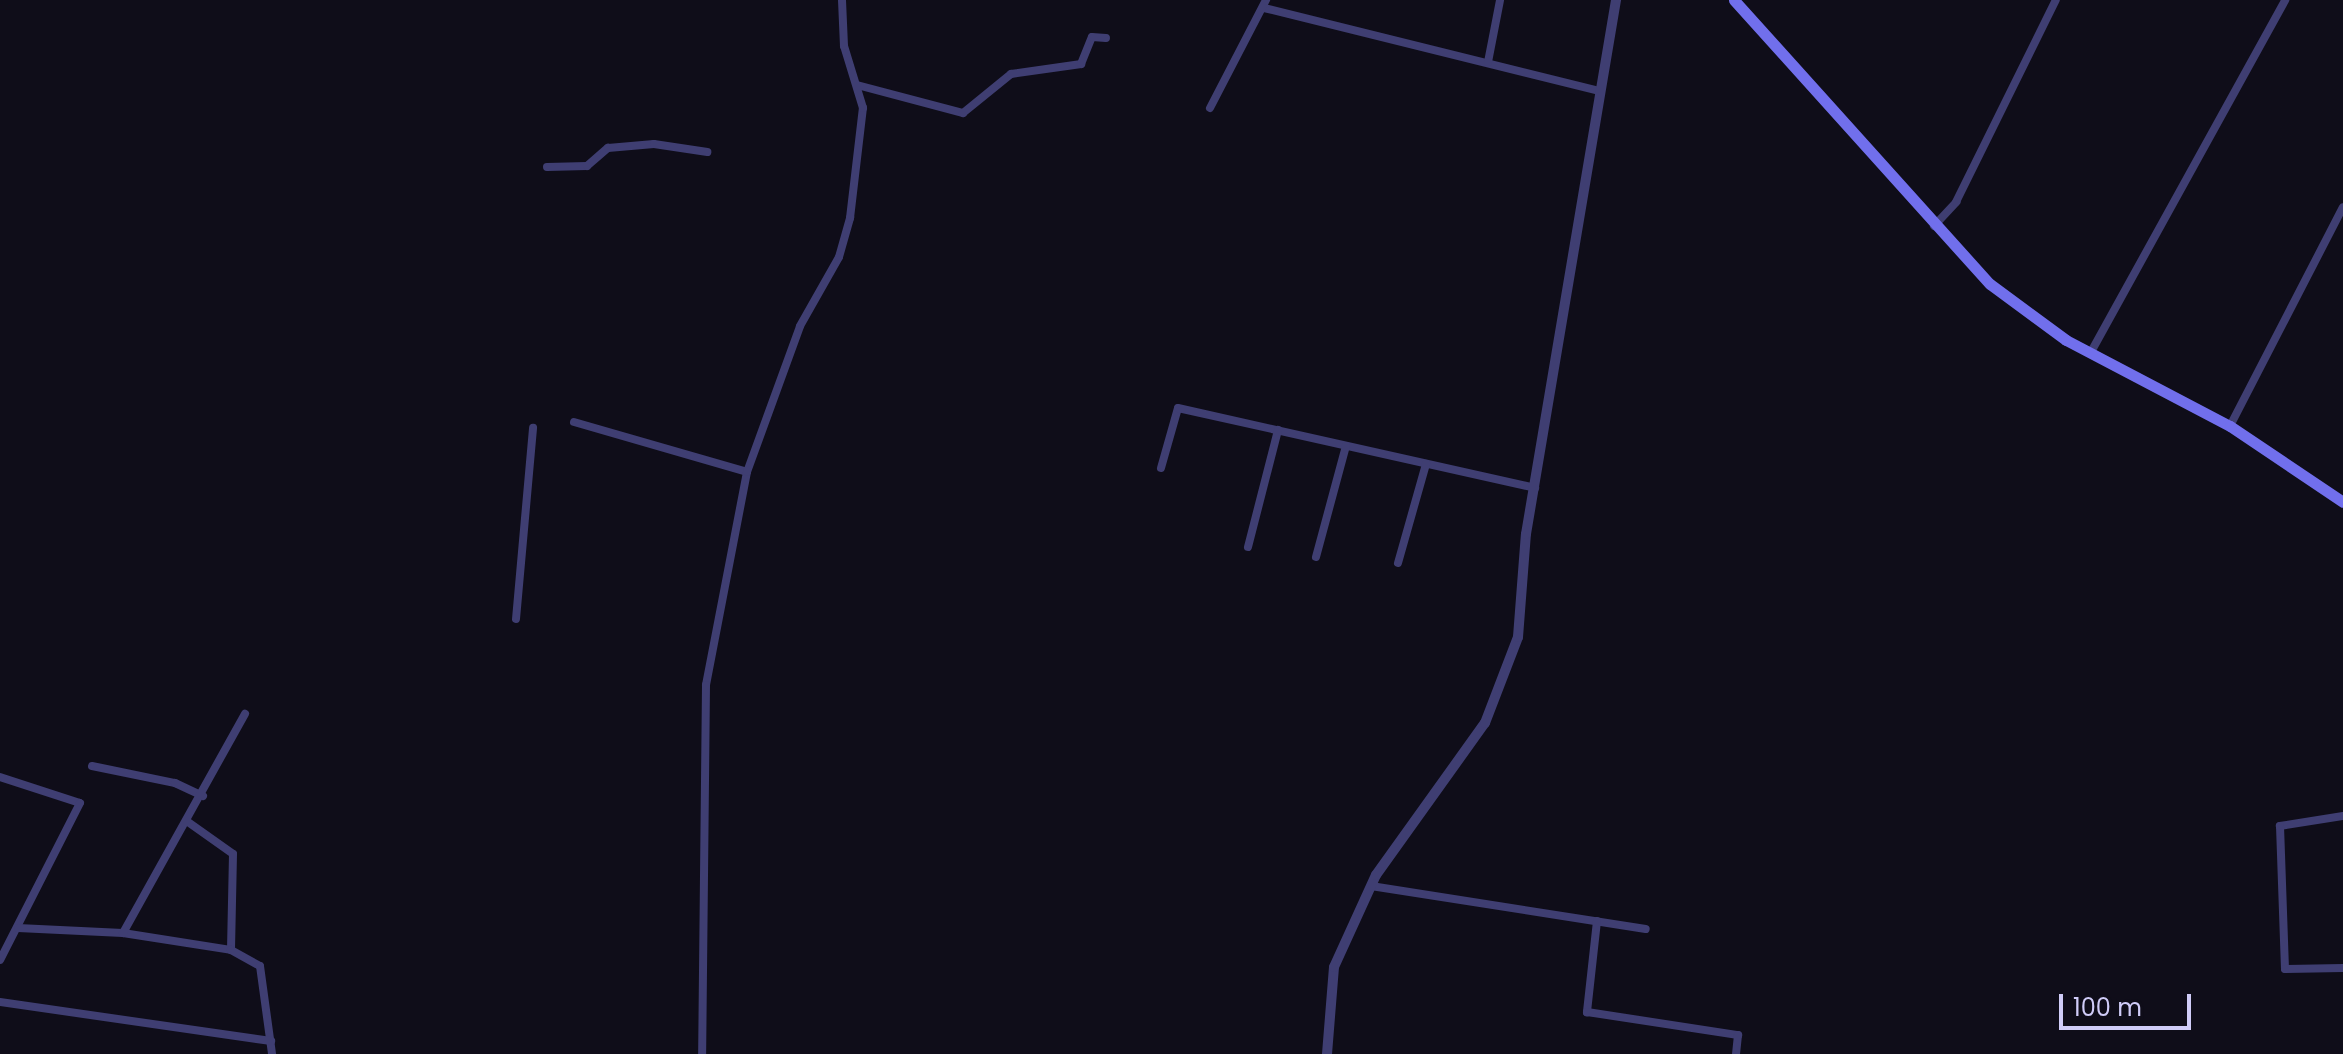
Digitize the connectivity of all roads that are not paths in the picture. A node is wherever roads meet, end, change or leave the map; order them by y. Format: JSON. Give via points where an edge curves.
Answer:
{"nodes":[{"id":1,"x":842,"y":0,"type":"edge"},
{"id":2,"x":1500,"y":0,"type":"edge"},
{"id":3,"x":1616,"y":0,"type":"edge"},
{"id":4,"x":1734,"y":0,"type":"edge"},
{"id":5,"x":2056,"y":0,"type":"edge"},
{"id":6,"x":2285,"y":0,"type":"edge"},
{"id":7,"x":1265,"y":4,"type":"edge"},
{"id":8,"x":1106,"y":38,"type":"dead end"},
{"id":9,"x":1488,"y":62,"type":"junction"},
{"id":10,"x":857,"y":85,"type":"junction"},
{"id":11,"x":1599,"y":91,"type":"junction"},
{"id":12,"x":1210,"y":108,"type":"dead end"},
{"id":13,"x":707,"y":152,"type":"dead end"},
{"id":14,"x":547,"y":167,"type":"dead end"},
{"id":15,"x":2343,"y":207,"type":"edge"},
{"id":16,"x":1934,"y":226,"type":"junction"},
{"id":17,"x":2091,"y":352,"type":"junction"},
{"id":18,"x":574,"y":422,"type":"dead end"},
{"id":19,"x":2230,"y":426,"type":"junction"},
{"id":20,"x":533,"y":428,"type":"dead end"},
{"id":21,"x":1278,"y":430,"type":"junction"},
{"id":22,"x":1346,"y":446,"type":"junction"},
{"id":23,"x":1426,"y":464,"type":"junction"},
{"id":24,"x":1161,"y":468,"type":"dead end"},
{"id":25,"x":747,"y":472,"type":"junction"},
{"id":26,"x":1535,"y":488,"type":"junction"},
{"id":27,"x":2343,"y":502,"type":"edge"},
{"id":28,"x":1248,"y":547,"type":"dead end"},
{"id":29,"x":1316,"y":557,"type":"dead end"},
{"id":30,"x":1398,"y":563,"type":"dead end"},
{"id":31,"x":516,"y":619,"type":"dead end"},
{"id":32,"x":245,"y":714,"type":"dead end"},
{"id":33,"x":92,"y":766,"type":"dead end"},
{"id":34,"x":0,"y":777,"type":"edge"},
{"id":35,"x":203,"y":796,"type":"junction"},
{"id":36,"x":2343,"y":816,"type":"edge"},
{"id":37,"x":188,"y":822,"type":"junction"},
{"id":38,"x":1371,"y":886,"type":"junction"},
{"id":39,"x":1597,"y":921,"type":"junction"},
{"id":40,"x":18,"y":928,"type":"junction"},
{"id":41,"x":1646,"y":929,"type":"dead end"},
{"id":42,"x":123,"y":933,"type":"junction"},
{"id":43,"x":231,"y":950,"type":"junction"},
{"id":44,"x":0,"y":960,"type":"edge"},
{"id":45,"x":2343,"y":968,"type":"edge"},
{"id":46,"x":0,"y":1002,"type":"edge"},
{"id":47,"x":271,"y":1041,"type":"junction"},
{"id":48,"x":272,"y":1054,"type":"edge"},
{"id":49,"x":702,"y":1054,"type":"edge"},
{"id":50,"x":1327,"y":1054,"type":"edge"},
{"id":51,"x":1736,"y":1054,"type":"edge"}],
"edges":[{"from":1,"to":10,"type":"street","via":[[844,46]]},
{"from":2,"to":9,"type":"street"},
{"from":3,"to":11,"type":"street"},
{"from":4,"to":16,"type":"main road"},
{"from":5,"to":16,"type":"street","via":[[1956,202]]},
{"from":6,"to":17,"type":"street"},
{"from":7,"to":9,"type":"street"},
{"from":7,"to":12,"type":"street"},
{"from":8,"to":10,"type":"street","via":[[1092,37],[1081,64],[1011,74],[963,113]]},
{"from":9,"to":11,"type":"street"},
{"from":10,"to":25,"type":"street","via":[[862,143],[839,257],[800,326]]},
{"from":11,"to":26,"type":"street"},
{"from":13,"to":14,"type":"street","via":[[608,148],[587,166]]},
{"from":15,"to":19,"type":"street"},
{"from":16,"to":17,"type":"main road","via":[[1990,284]]},
{"from":17,"to":19,"type":"main road"},
{"from":18,"to":25,"type":"street"},
{"from":19,"to":27,"type":"main road"},
{"from":20,"to":31,"type":"street"},
{"from":21,"to":22,"type":"street"},
{"from":21,"to":24,"type":"street","via":[[1178,408]]},
{"from":21,"to":28,"type":"street"},
{"from":22,"to":23,"type":"street"},
{"from":22,"to":29,"type":"street"},
{"from":23,"to":26,"type":"street"},
{"from":23,"to":30,"type":"street"},
{"from":25,"to":49,"type":"street","via":[[706,685]]},
{"from":26,"to":38,"type":"street","via":[[1518,637],[1505,682],[1485,723]]},
{"from":32,"to":35,"type":"street"},
{"from":33,"to":35,"type":"street","via":[[175,783]]},
{"from":34,"to":40,"type":"street","via":[[80,803]]},
{"from":35,"to":37,"type":"street"},
{"from":36,"to":45,"type":"street","via":[[2280,826],[2285,969]]},
{"from":37,"to":42,"type":"street"},
{"from":37,"to":43,"type":"street","via":[[233,854]]},
{"from":38,"to":39,"type":"street"},
{"from":38,"to":50,"type":"street","via":[[1334,967]]},
{"from":39,"to":41,"type":"street"},
{"from":39,"to":51,"type":"street","via":[[1587,1012],[1738,1035]]},
{"from":40,"to":42,"type":"street"},
{"from":40,"to":44,"type":"street"},
{"from":42,"to":43,"type":"street"},
{"from":43,"to":47,"type":"street","via":[[260,966]]},
{"from":46,"to":47,"type":"street"},
{"from":47,"to":48,"type":"street"}]}
